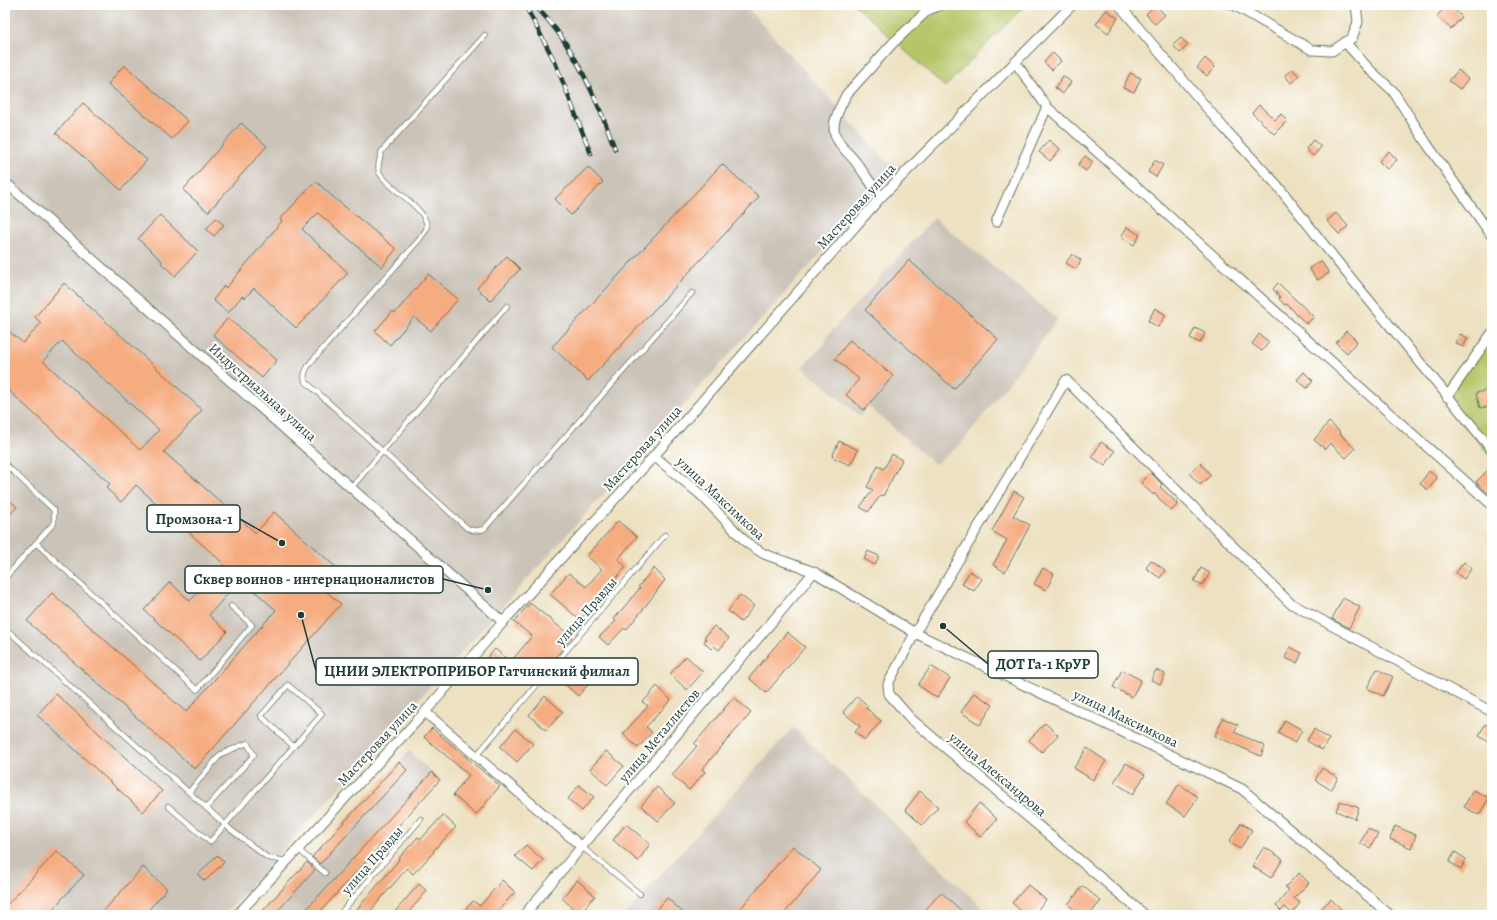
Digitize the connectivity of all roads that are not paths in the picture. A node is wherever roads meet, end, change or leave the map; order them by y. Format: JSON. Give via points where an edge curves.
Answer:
{"nodes":[{"id":1,"x":942,"y":5,"type":"edge"},
{"id":2,"x":1072,"y":5,"type":"edge"},
{"id":3,"x":1119,"y":5,"type":"edge"},
{"id":4,"x":1234,"y":5,"type":"edge"},
{"id":5,"x":1356,"y":5,"type":"edge"},
{"id":6,"x":925,"y":7,"type":"edge"},
{"id":7,"x":485,"y":35,"type":"dead end"},
{"id":8,"x":1345,"y":42,"type":"junction"},
{"id":9,"x":1015,"y":62,"type":"junction"},
{"id":10,"x":1047,"y":107,"type":"junction"},
{"id":11,"x":5,"y":182,"type":"edge"},
{"id":12,"x":881,"y":197,"type":"junction"},
{"id":13,"x":996,"y":222,"type":"dead end"},
{"id":14,"x":1492,"y":236,"type":"edge"},
{"id":15,"x":692,"y":293,"type":"dead end"},
{"id":16,"x":507,"y":306,"type":"dead end"},
{"id":17,"x":1492,"y":333,"type":"edge"},
{"id":18,"x":1447,"y":397,"type":"junction"},
{"id":19,"x":1492,"y":450,"type":"edge"},
{"id":20,"x":382,"y":451,"type":"junction"},
{"id":21,"x":654,"y":456,"type":"junction"},
{"id":22,"x":5,"y":464,"type":"edge"},
{"id":23,"x":351,"y":488,"type":"junction"},
{"id":24,"x":1492,"y":505,"type":"edge"},
{"id":25,"x":665,"y":535,"type":"dead end"},
{"id":26,"x":36,"y":543,"type":"junction"},
{"id":27,"x":814,"y":572,"type":"junction"},
{"id":28,"x":5,"y":578,"type":"edge"},
{"id":29,"x":231,"y":606,"type":"dead end"},
{"id":30,"x":503,"y":622,"type":"junction"},
{"id":31,"x":5,"y":628,"type":"edge"},
{"id":32,"x":915,"y":633,"type":"junction"},
{"id":33,"x":425,"y":712,"type":"junction"},
{"id":34,"x":1492,"y":712,"type":"edge"},
{"id":35,"x":293,"y":746,"type":"junction"},
{"id":36,"x":476,"y":756,"type":"junction"},
{"id":37,"x":189,"y":792,"type":"junction"},
{"id":38,"x":168,"y":806,"type":"dead end"},
{"id":39,"x":206,"y":808,"type":"junction"},
{"id":40,"x":421,"y":819,"type":"dead end"},
{"id":41,"x":225,"y":825,"type":"junction"},
{"id":42,"x":582,"y":847,"type":"junction"},
{"id":43,"x":298,"y":849,"type":"junction"},
{"id":44,"x":287,"y":861,"type":"junction"},
{"id":45,"x":325,"y":873,"type":"dead end"},
{"id":46,"x":640,"y":894,"type":"dead end"},
{"id":47,"x":237,"y":915,"type":"edge"},
{"id":48,"x":339,"y":915,"type":"edge"},
{"id":49,"x":524,"y":915,"type":"edge"},
{"id":50,"x":1145,"y":915,"type":"edge"},
{"id":51,"x":1390,"y":915,"type":"edge"}],
"edges":[{"from":1,"to":6,"type":"street"},
{"from":2,"to":9,"type":"street","name":"Мастеровая улица"},
{"from":3,"to":18,"type":"street","via":[[1224,128],[1277,185]]},
{"from":4,"to":8,"type":"street","via":[[1312,50],[1332,51]]},
{"from":5,"to":8,"type":"street","via":[[1358,22],[1352,38]]},
{"from":6,"to":12,"type":"street","via":[[846,95],[834,128],[838,141]]},
{"from":7,"to":20,"type":"lane","via":[[382,151],[378,162],[379,171],[384,179],[420,212],[426,222],[426,230],[310,362],[304,376],[305,381]]},
{"from":8,"to":14,"type":"street","via":[[1393,91]]},
{"from":9,"to":10,"type":"street"},
{"from":9,"to":12,"type":"street","name":"Мастеровая улица"},
{"from":10,"to":13,"type":"street"},
{"from":10,"to":24,"type":"street"},
{"from":11,"to":23,"type":"street","name":"Индустриальная улица"},
{"from":12,"to":21,"type":"street","name":"Мастеровая улица"},
{"from":15,"to":20,"type":"lane","via":[[484,529],[476,531],[467,528]]},
{"from":16,"to":20,"type":"lane"},
{"from":17,"to":18,"type":"street"},
{"from":18,"to":19,"type":"street"},
{"from":20,"to":23,"type":"lane"},
{"from":21,"to":27,"type":"street","name":"улица Максимкова","via":[[701,495],[747,543],[764,554]]},
{"from":21,"to":30,"type":"street","name":"Мастеровая улица"},
{"from":22,"to":26,"type":"lane","via":[[54,510],[54,523]]},
{"from":23,"to":30,"type":"street","name":"Индустриальная улица"},
{"from":25,"to":36,"type":"lane","name":"улица Правды"},
{"from":26,"to":28,"type":"lane"},
{"from":26,"to":29,"type":"lane","via":[[197,690],[252,626]]},
{"from":27,"to":32,"type":"street","name":"улица Максимкова"},
{"from":27,"to":42,"type":"street","name":"улица Металлистов"},
{"from":30,"to":33,"type":"street","name":"Мастеровая улица"},
{"from":31,"to":37,"type":"lane"},
{"from":32,"to":34,"type":"street","name":"улица Александрова","via":[[1066,380],[1290,603]]},
{"from":32,"to":50,"type":"street","name":"улица Александрова","via":[[888,684],[889,694],[911,719]]},
{"from":32,"to":51,"type":"street","name":"улица Максимкова","via":[[1242,789]]},
{"from":33,"to":36,"type":"street"},
{"from":33,"to":43,"type":"street","name":"Мастеровая улица"},
{"from":35,"to":35,"type":"lane","via":[[322,714],[288,685],[261,716]]},
{"from":35,"to":41,"type":"lane"},
{"from":36,"to":42,"type":"street"},
{"from":37,"to":39,"type":"lane"},
{"from":37,"to":39,"type":"lane","via":[[221,754],[247,743],[254,755]]},
{"from":38,"to":41,"type":"lane","via":[[210,842]]},
{"from":39,"to":41,"type":"lane"},
{"from":40,"to":48,"type":"lane","name":"улица Правды"},
{"from":41,"to":44,"type":"lane","via":[[268,858]]},
{"from":42,"to":46,"type":"lane"},
{"from":42,"to":49,"type":"street","name":"улица Металлистов"},
{"from":43,"to":44,"type":"street","name":"Мастеровая улица"},
{"from":43,"to":45,"type":"lane"},
{"from":44,"to":47,"type":"street","name":"Мастеровая улица"}]}
